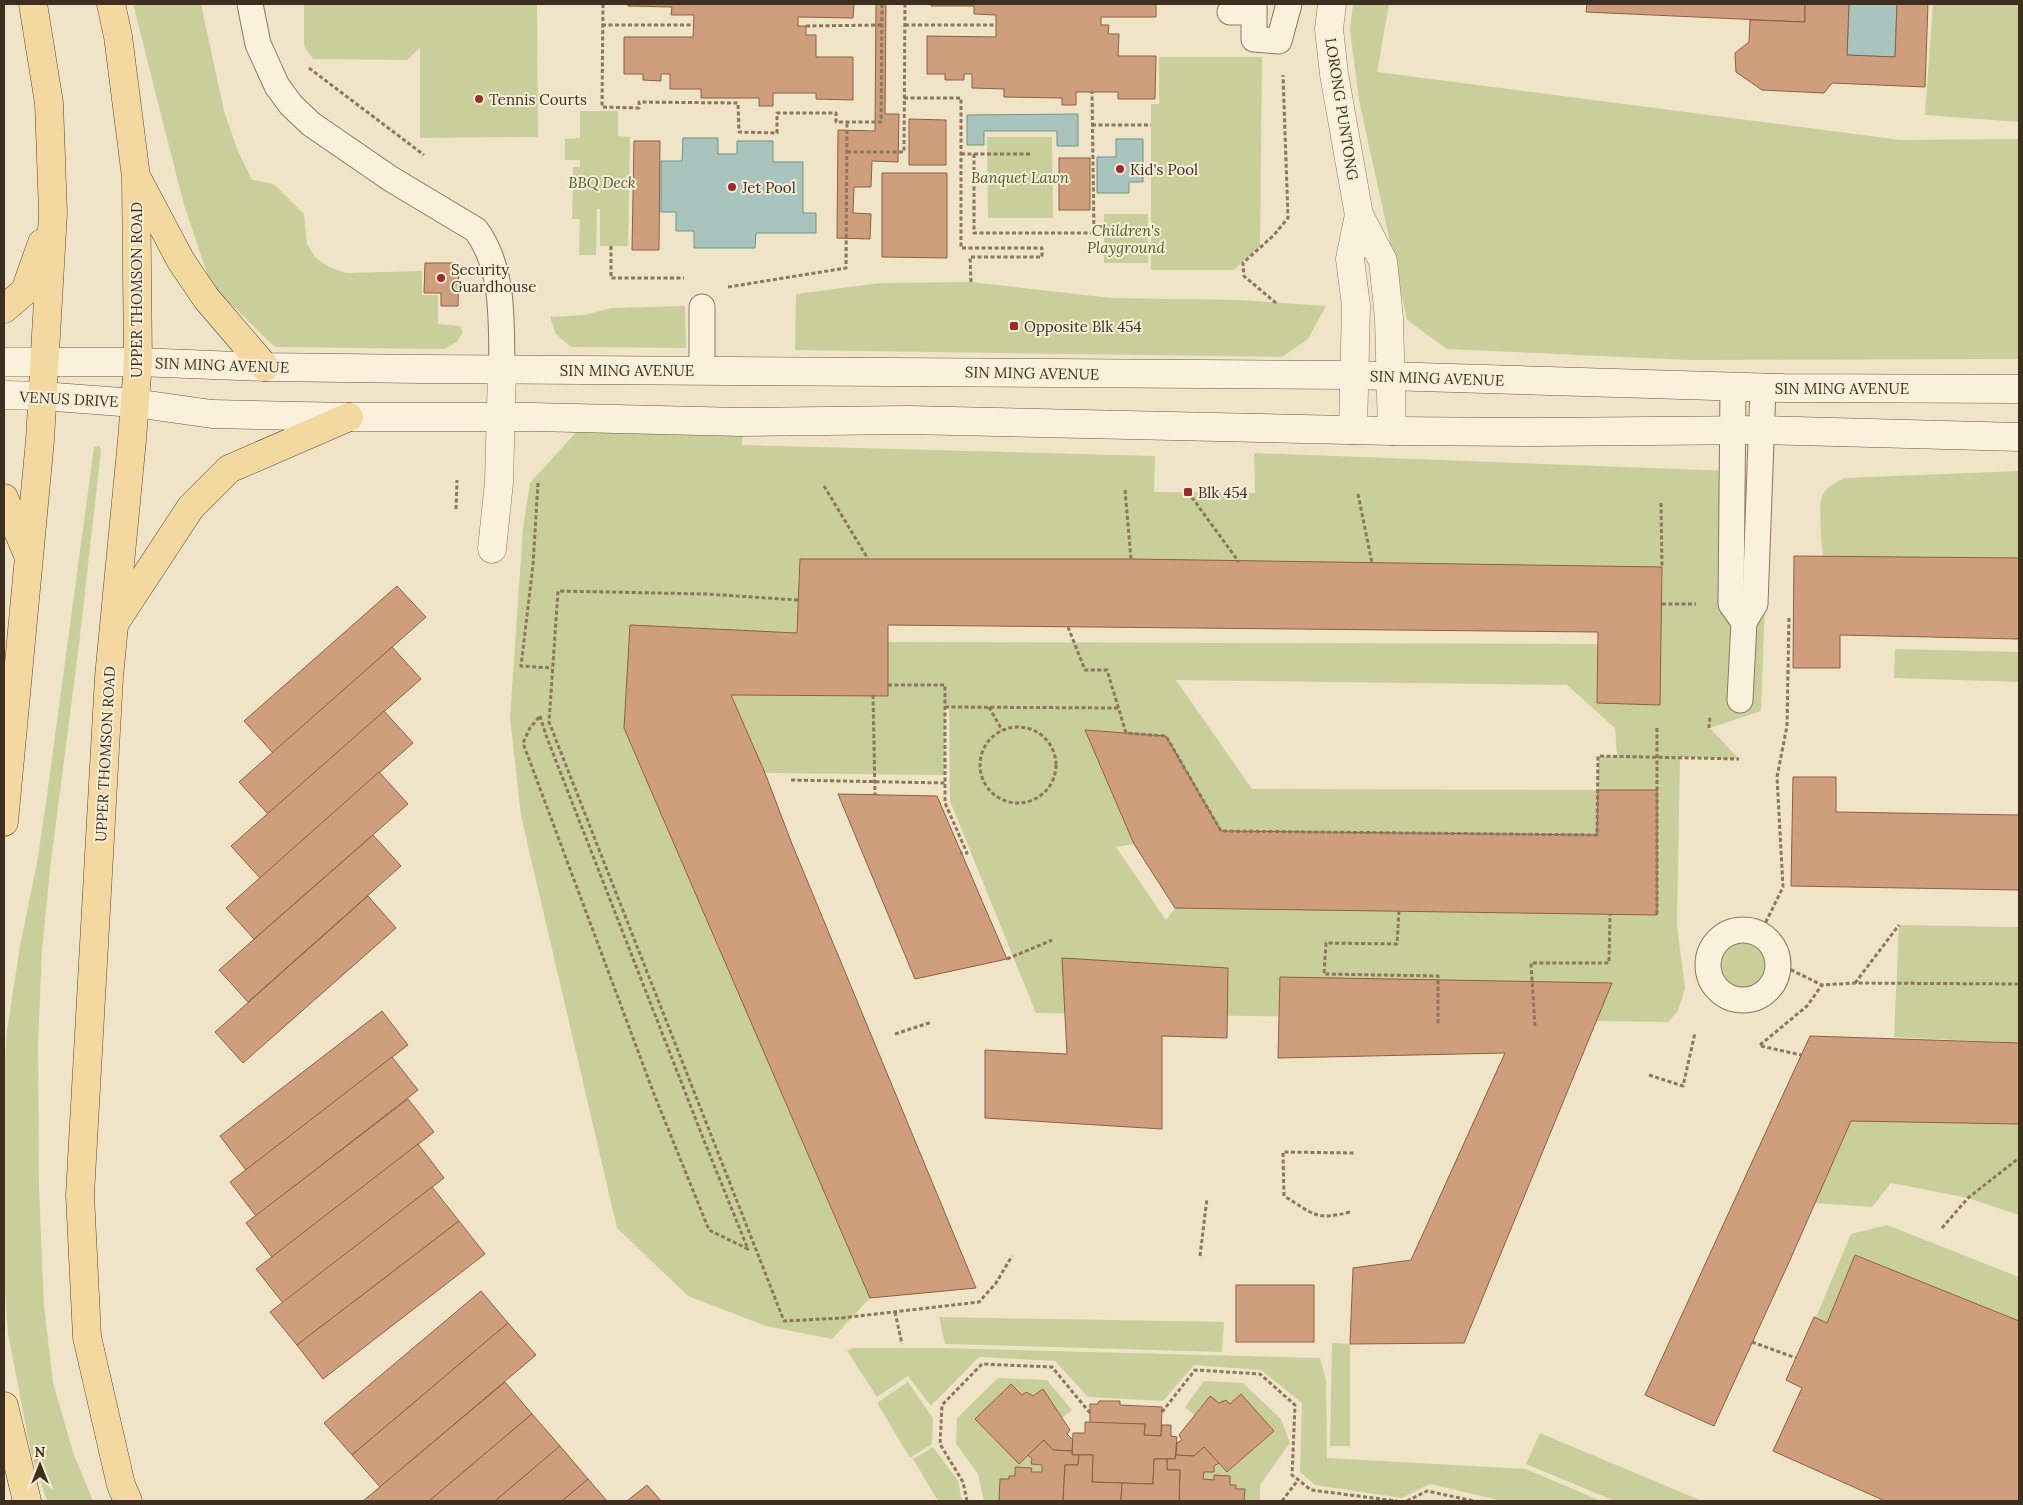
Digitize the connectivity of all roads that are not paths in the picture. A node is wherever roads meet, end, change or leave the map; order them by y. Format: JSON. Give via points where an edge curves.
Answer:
{"nodes":[{"id":1,"x":33,"y":4,"type":"edge"},
{"id":2,"x":111,"y":4,"type":"edge"},
{"id":3,"x":250,"y":4,"type":"edge"},
{"id":4,"x":1289,"y":4,"type":"edge"},
{"id":5,"x":1332,"y":4,"type":"edge"},
{"id":6,"x":1246,"y":9,"type":"edge"},
{"id":7,"x":136,"y":177,"type":"junction"},
{"id":8,"x":53,"y":213,"type":"junction"},
{"id":9,"x":1358,"y":215,"type":"junction"},
{"id":10,"x":702,"y":307,"type":"dead end"},
{"id":11,"x":4,"y":309,"type":"edge"},
{"id":12,"x":4,"y":362,"type":"edge"},
{"id":13,"x":44,"y":362,"type":"junction"},
{"id":14,"x":138,"y":362,"type":"junction"},
{"id":15,"x":265,"y":367,"type":"junction"},
{"id":16,"x":502,"y":370,"type":"junction"},
{"id":17,"x":702,"y":370,"type":"junction"},
{"id":18,"x":1353,"y":375,"type":"junction"},
{"id":19,"x":1392,"y":377,"type":"junction"},
{"id":20,"x":1733,"y":387,"type":"junction"},
{"id":21,"x":1763,"y":388,"type":"junction"},
{"id":22,"x":2019,"y":389,"type":"edge"},
{"id":23,"x":4,"y":395,"type":"edge"},
{"id":24,"x":42,"y":396,"type":"junction"},
{"id":25,"x":134,"y":403,"type":"junction"},
{"id":26,"x":501,"y":417,"type":"junction"},
{"id":27,"x":349,"y":418,"type":"junction"},
{"id":28,"x":1353,"y":430,"type":"junction"},
{"id":29,"x":1762,"y":430,"type":"junction"},
{"id":30,"x":1392,"y":431,"type":"junction"},
{"id":31,"x":1733,"y":431,"type":"junction"},
{"id":32,"x":2019,"y":437,"type":"edge"},
{"id":33,"x":4,"y":498,"type":"edge"},
{"id":34,"x":492,"y":549,"type":"dead end"},
{"id":35,"x":30,"y":559,"type":"junction"},
{"id":36,"x":1744,"y":622,"type":"junction"},
{"id":37,"x":113,"y":627,"type":"junction"},
{"id":38,"x":1740,"y":700,"type":"dead end"},
{"id":39,"x":4,"y":822,"type":"edge"},
{"id":40,"x":1760,"y":934,"type":"joint"},
{"id":41,"x":4,"y":1406,"type":"edge"},
{"id":42,"x":27,"y":1501,"type":"edge"},
{"id":43,"x":128,"y":1501,"type":"edge"}],
"edges":[{"from":1,"to":8,"type":"main road","via":[[49,103]]},
{"from":2,"to":7,"type":"main road","name":"UPPER THOMSON ROAD"},
{"from":3,"to":16,"type":"lane","via":[[258,44],[277,86],[291,105],[311,124],[391,179],[471,226],[484,240],[496,272]]},
{"from":4,"to":6,"type":"lane","via":[[1279,41],[1254,39]]},
{"from":5,"to":9,"type":"main road","name":"LORONG PUNTONG","via":[[1329,29],[1334,74]]},
{"from":7,"to":14,"type":"main road","name":"UPPER THOMSON ROAD"},
{"from":7,"to":15,"type":"main road","via":[[181,261],[206,298]]},
{"from":8,"to":11,"type":"main road","via":[[25,291]]},
{"from":8,"to":13,"type":"main road"},
{"from":9,"to":18,"type":"main road","name":"LORONG PUNTONG","via":[[1350,259],[1356,306]]},
{"from":9,"to":19,"type":"main road","name":"LORONG PUNTONG","via":[[1383,261]]},
{"from":10,"to":17,"type":"lane"},
{"from":12,"to":13,"type":"main road"},
{"from":13,"to":14,"type":"main road","name":"SIN MING AVENUE"},
{"from":13,"to":24,"type":"main road"},
{"from":14,"to":15,"type":"main road","name":"SIN MING AVENUE"},
{"from":14,"to":25,"type":"main road","name":"UPPER THOMSON ROAD"},
{"from":15,"to":16,"type":"main road","name":"SIN MING AVENUE"},
{"from":16,"to":17,"type":"main road","name":"SIN MING AVENUE"},
{"from":16,"to":26,"type":"main road"},
{"from":17,"to":18,"type":"main road","name":"SIN MING AVENUE"},
{"from":18,"to":19,"type":"main road","name":"SIN MING AVENUE"},
{"from":18,"to":28,"type":"main road","name":"LORONG PUNTONG"},
{"from":19,"to":20,"type":"main road","name":"SIN MING AVENUE"},
{"from":19,"to":30,"type":"main road","name":"LORONG PUNTONG"},
{"from":20,"to":21,"type":"main road","name":"SIN MING AVENUE"},
{"from":20,"to":31,"type":"lane"},
{"from":21,"to":22,"type":"main road","name":"SIN MING AVENUE"},
{"from":21,"to":29,"type":"lane"},
{"from":23,"to":24,"type":"main road","name":"VENUS DRIVE"},
{"from":24,"to":25,"type":"main road","name":"VENUS DRIVE"},
{"from":24,"to":35,"type":"main road"},
{"from":25,"to":27,"type":"main road","via":[[212,414]]},
{"from":25,"to":37,"type":"main road","name":"UPPER THOMSON ROAD"},
{"from":26,"to":27,"type":"main road"},
{"from":26,"to":28,"type":"main road","via":[[742,422],[917,420]]},
{"from":26,"to":34,"type":"main road","via":[[499,494]]},
{"from":27,"to":37,"type":"main road","via":[[229,469],[190,508]]},
{"from":28,"to":30,"type":"main road"},
{"from":29,"to":31,"type":"main road"},
{"from":29,"to":32,"type":"main road"},
{"from":29,"to":36,"type":"lane","via":[[1754,604]]},
{"from":30,"to":31,"type":"main road"},
{"from":31,"to":36,"type":"lane","via":[[1730,604]]},
{"from":33,"to":35,"type":"main road"},
{"from":35,"to":39,"type":"main road"},
{"from":36,"to":38,"type":"lane"},
{"from":37,"to":43,"type":"main road","name":"UPPER THOMSON ROAD","via":[[80,1196],[87,1337],[121,1485]]},
{"from":40,"to":40,"type":"lane","via":[[1744,930],[1726,934],[1711,951],[1709,974],[1721,992],[1738,1000],[1752,998],[1772,986],[1778,964],[1776,953]]},
{"from":41,"to":42,"type":"main road"}]}
